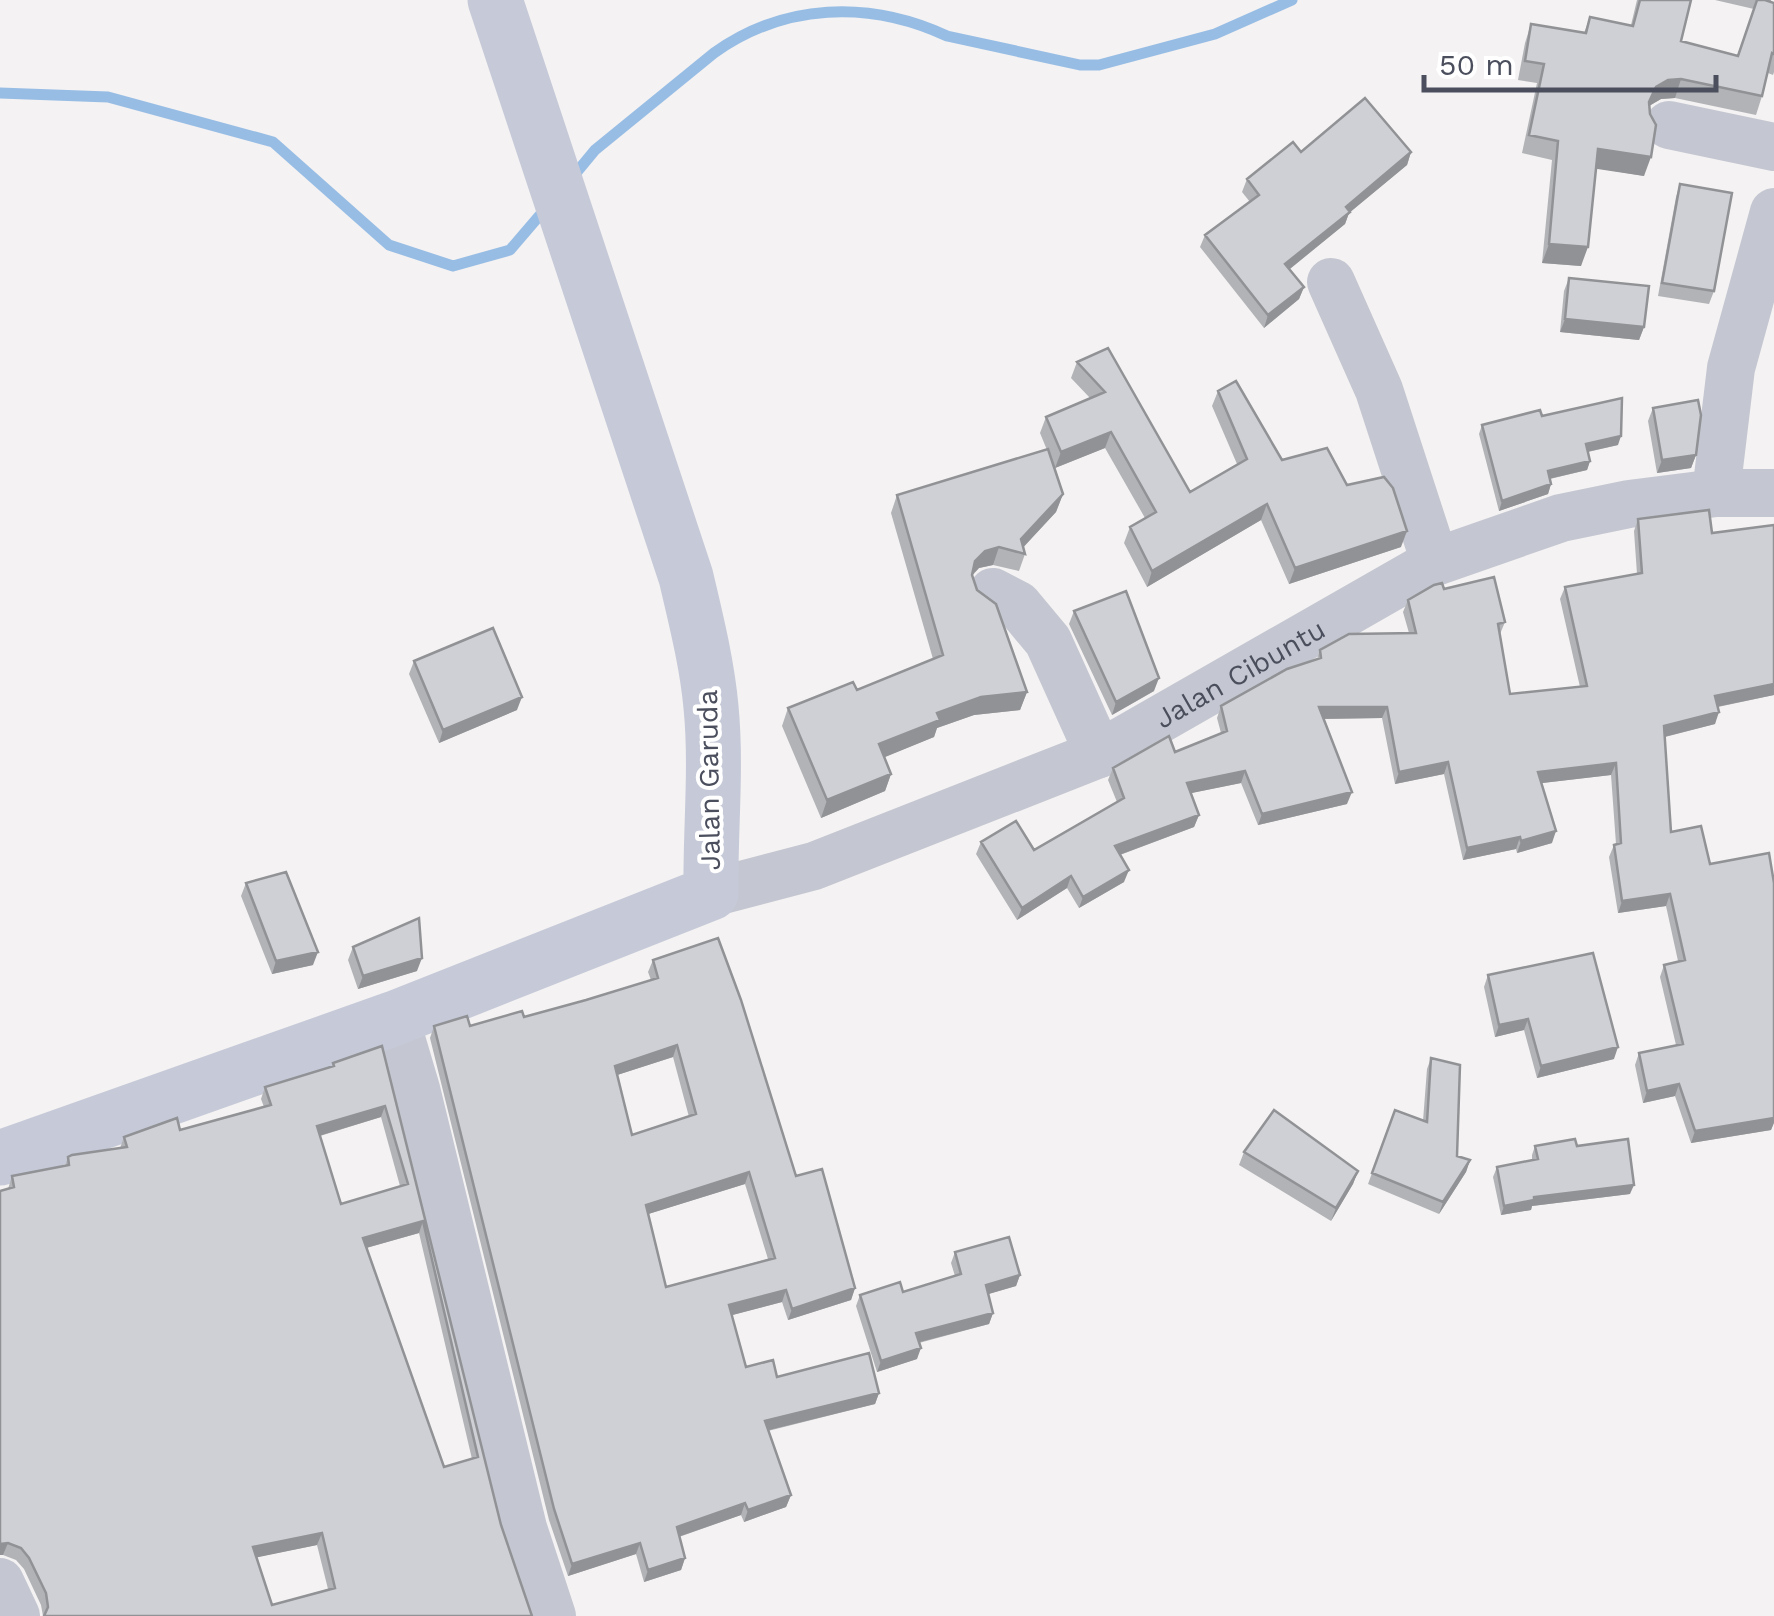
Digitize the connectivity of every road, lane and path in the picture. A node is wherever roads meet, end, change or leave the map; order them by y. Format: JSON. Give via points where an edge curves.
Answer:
{"nodes":[{"id":1,"x":494,"y":0,"type":"edge"},
{"id":2,"x":1669,"y":125,"type":"dead end"},
{"id":3,"x":1774,"y":147,"type":"edge"},
{"id":4,"x":1774,"y":212,"type":"edge"},
{"id":5,"x":1331,"y":282,"type":"dead end"},
{"id":6,"x":1774,"y":493,"type":"edge"},
{"id":7,"x":1716,"y":494,"type":"junction"},
{"id":8,"x":1436,"y":562,"type":"junction"},
{"id":9,"x":994,"y":592,"type":"dead end"},
{"id":10,"x":1099,"y":754,"type":"junction"},
{"id":11,"x":711,"y":893,"type":"junction"},
{"id":12,"x":395,"y":1018,"type":"junction"},
{"id":13,"x":0,"y":1158,"type":"edge"},
{"id":14,"x":0,"y":1582,"type":"edge"},
{"id":15,"x":16,"y":1616,"type":"edge"},
{"id":16,"x":552,"y":1616,"type":"edge"}],
"edges":[{"from":1,"to":11,"type":"street","name":"Jalan Garuda","via":[[699,629],[714,752]]},
{"from":2,"to":3,"type":"street"},
{"from":4,"to":7,"type":"street","via":[[1731,368]]},
{"from":5,"to":8,"type":"street","via":[[1378,390]]},
{"from":6,"to":7,"type":"street","name":"Jalan Cibuntu"},
{"from":7,"to":8,"type":"street","name":"Jalan Cibuntu","via":[[1561,518]]},
{"from":8,"to":10,"type":"street","name":"Jalan Cibuntu"},
{"from":9,"to":10,"type":"street","via":[[1018,605],[1048,641]]},
{"from":10,"to":11,"type":"street","name":"Jalan Cibuntu","via":[[814,866]]},
{"from":11,"to":12,"type":"street","name":"Jalan Garuda"},
{"from":12,"to":13,"type":"street","name":"Jalan Garuda"},
{"from":12,"to":16,"type":"street","via":[[522,1528]]},
{"from":14,"to":15,"type":"street"}]}
